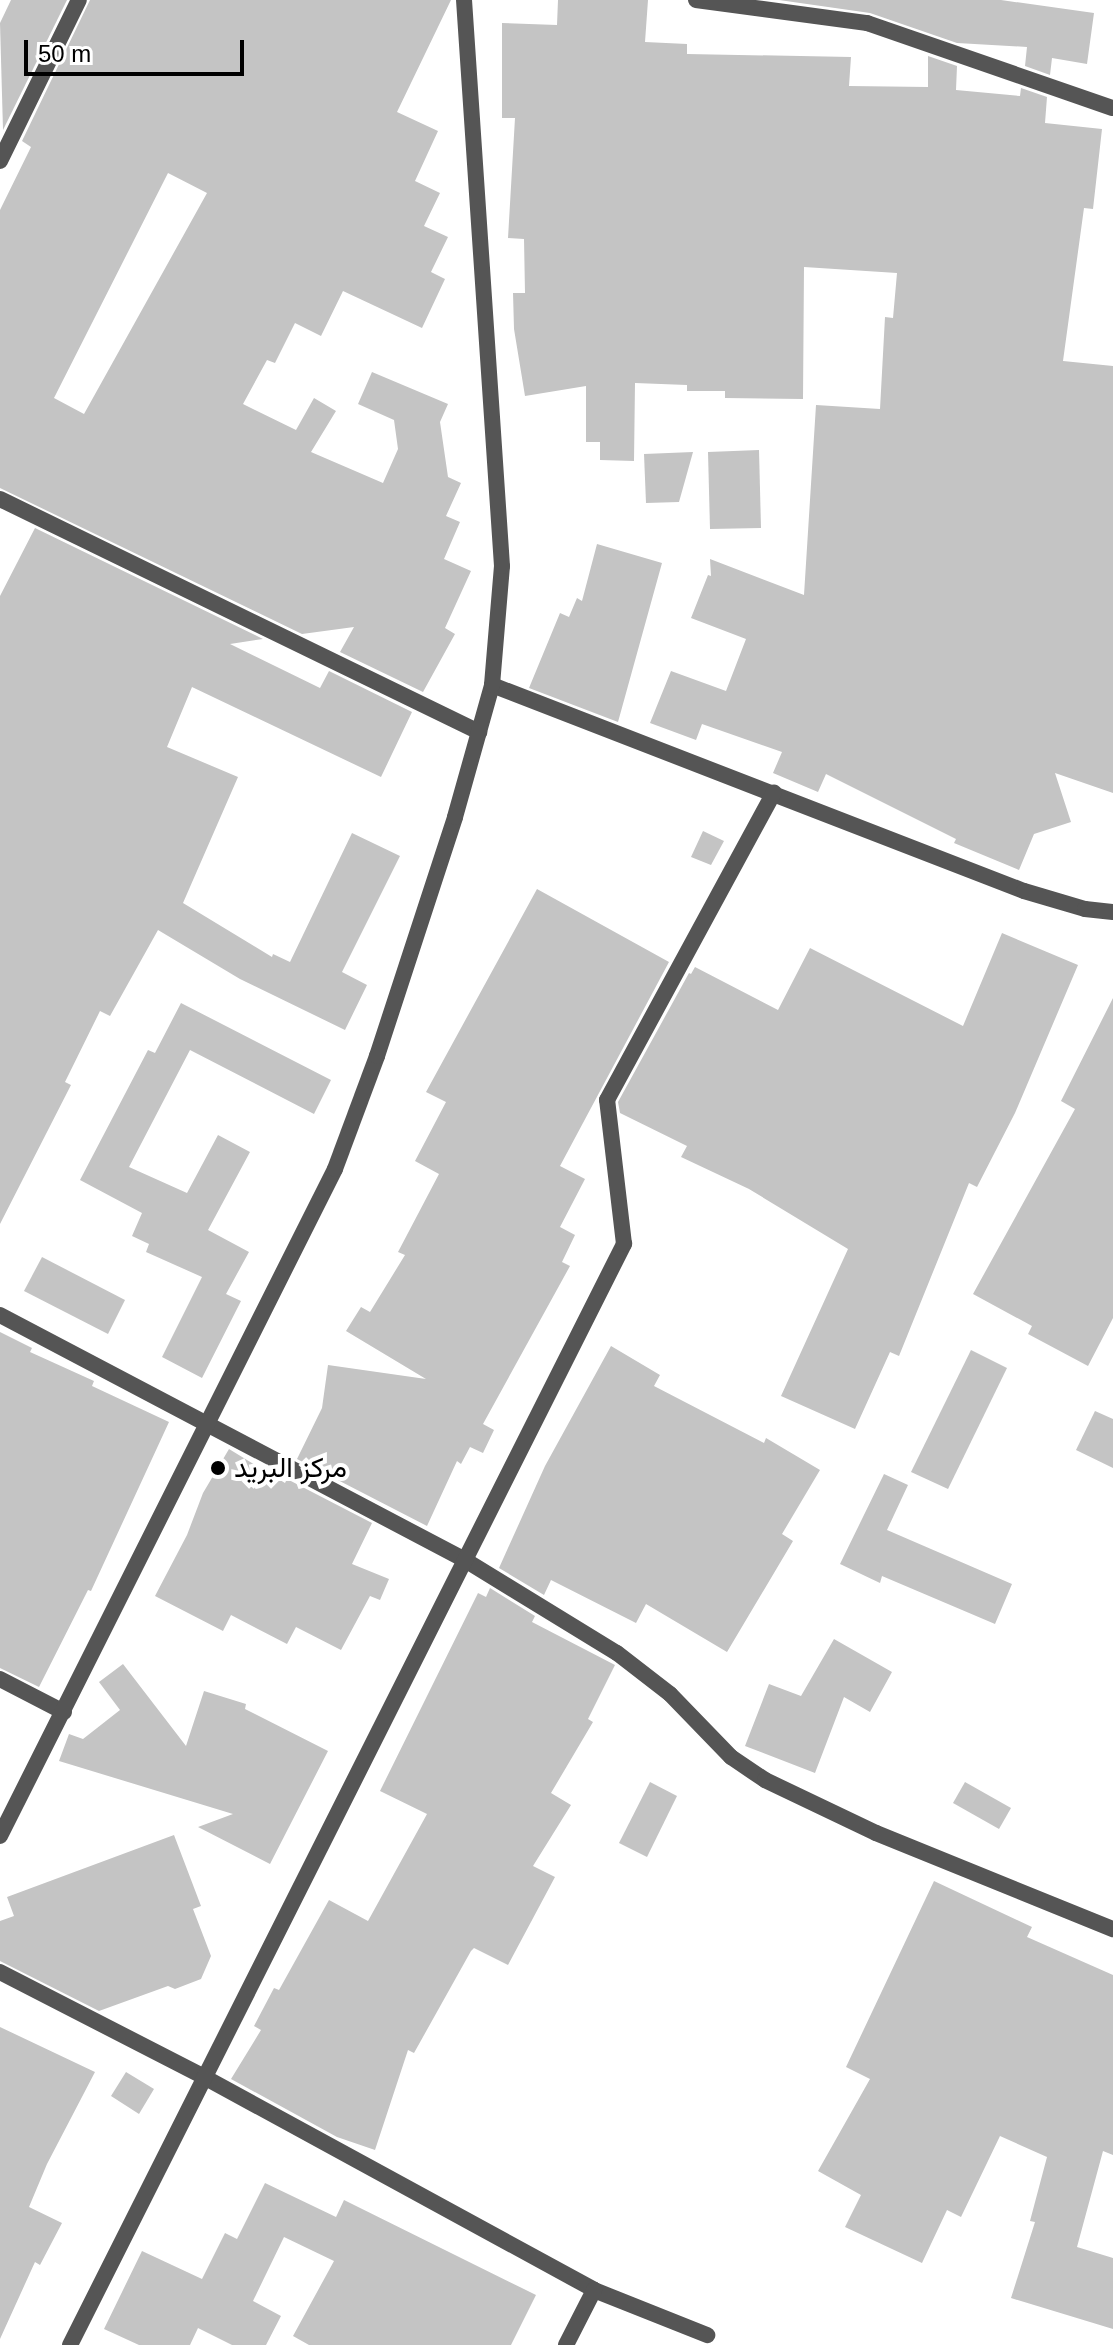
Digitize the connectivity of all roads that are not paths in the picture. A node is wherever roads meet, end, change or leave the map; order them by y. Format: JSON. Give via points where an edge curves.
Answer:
{"nodes":[{"id":1,"x":79,"y":0,"type":"edge"},
{"id":2,"x":464,"y":0,"type":"edge"},
{"id":3,"x":696,"y":0,"type":"edge"},
{"id":4,"x":1113,"y":108,"type":"edge"},
{"id":5,"x":0,"y":161,"type":"edge"},
{"id":6,"x":0,"y":499,"type":"edge"},
{"id":7,"x":492,"y":685,"type":"junction"},
{"id":8,"x":479,"y":732,"type":"junction"},
{"id":9,"x":774,"y":792,"type":"junction"},
{"id":10,"x":1113,"y":912,"type":"edge"},
{"id":11,"x":0,"y":1315,"type":"edge"},
{"id":12,"x":208,"y":1427,"type":"junction"},
{"id":13,"x":465,"y":1560,"type":"junction"},
{"id":14,"x":0,"y":1679,"type":"edge"},
{"id":15,"x":64,"y":1712,"type":"junction"},
{"id":16,"x":0,"y":1836,"type":"edge"},
{"id":17,"x":1113,"y":1929,"type":"edge"},
{"id":18,"x":0,"y":1972,"type":"edge"},
{"id":19,"x":204,"y":2077,"type":"junction"},
{"id":20,"x":594,"y":2290,"type":"junction"},
{"id":21,"x":707,"y":2335,"type":"dead end"},
{"id":22,"x":70,"y":2345,"type":"edge"},
{"id":23,"x":566,"y":2345,"type":"edge"}],
"edges":[{"from":1,"to":5,"type":"street"},
{"from":2,"to":7,"type":"street","via":[[502,566]]},
{"from":3,"to":4,"type":"street","via":[[867,23]]},
{"from":6,"to":8,"type":"street"},
{"from":7,"to":8,"type":"street"},
{"from":7,"to":9,"type":"street"},
{"from":8,"to":12,"type":"street","via":[[377,1056],[335,1169]]},
{"from":9,"to":10,"type":"street","via":[[1024,891]]},
{"from":9,"to":13,"type":"street","via":[[607,1100],[624,1244]]},
{"from":11,"to":12,"type":"street"},
{"from":12,"to":13,"type":"street"},
{"from":12,"to":15,"type":"street"},
{"from":13,"to":17,"type":"street","via":[[617,1653],[670,1694],[731,1757],[765,1780],[876,1833]]},
{"from":13,"to":19,"type":"street"},
{"from":14,"to":15,"type":"street"},
{"from":15,"to":16,"type":"street"},
{"from":18,"to":19,"type":"street"},
{"from":19,"to":20,"type":"street"},
{"from":19,"to":22,"type":"street"},
{"from":20,"to":21,"type":"street"},
{"from":20,"to":23,"type":"street"}]}
